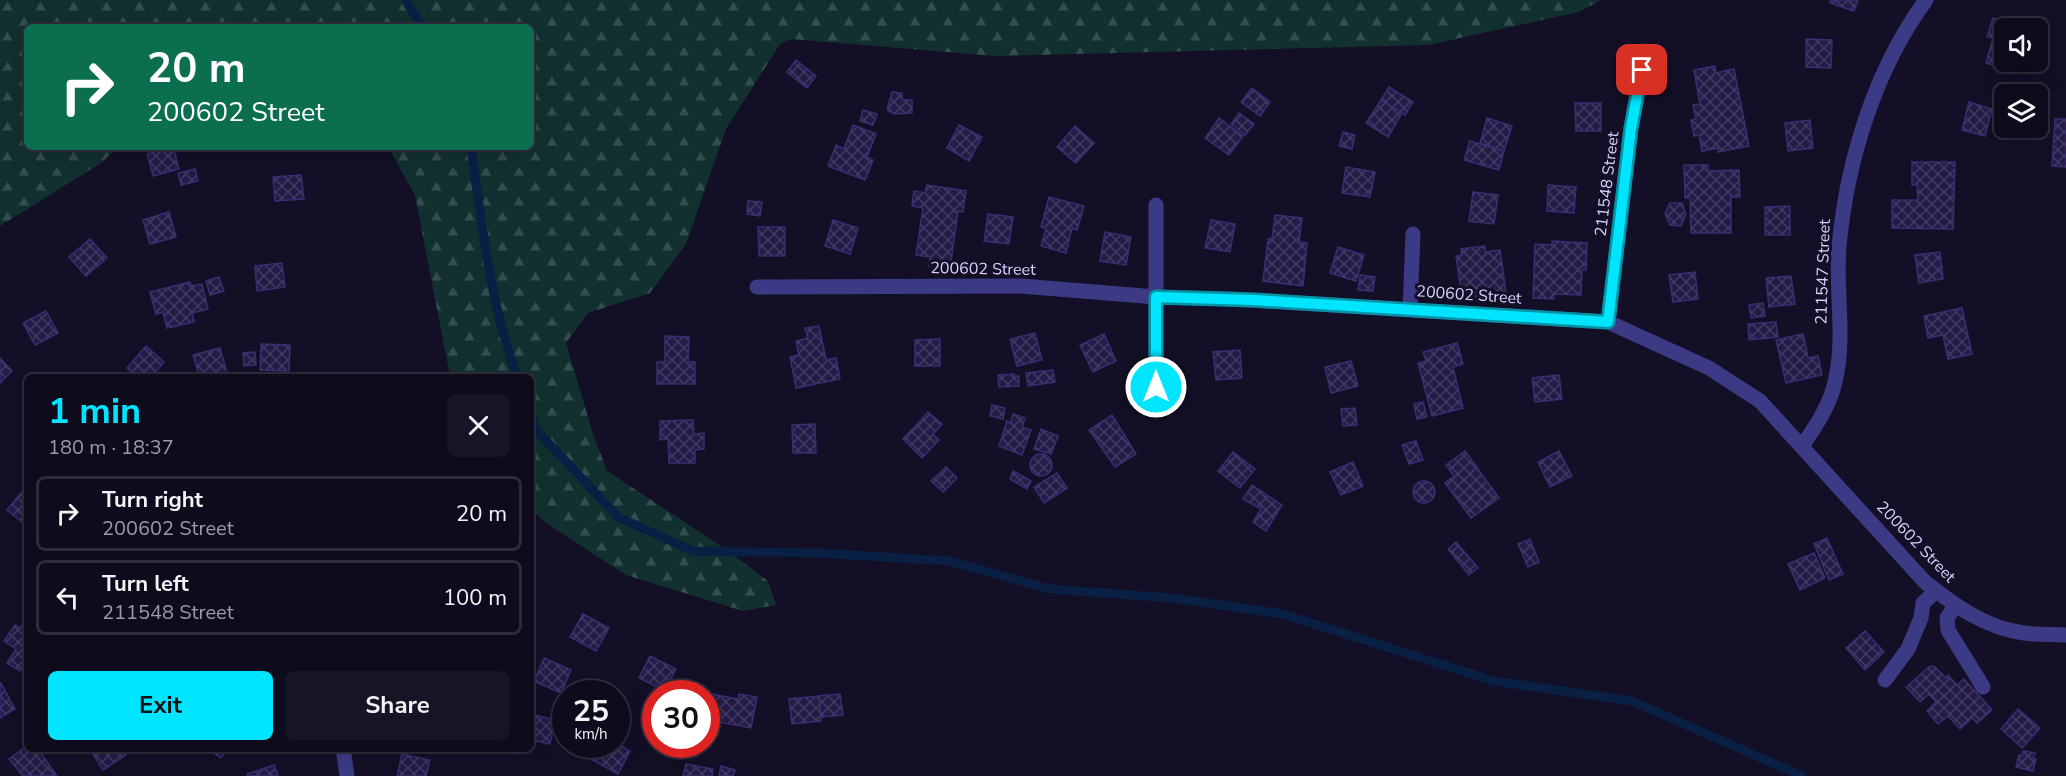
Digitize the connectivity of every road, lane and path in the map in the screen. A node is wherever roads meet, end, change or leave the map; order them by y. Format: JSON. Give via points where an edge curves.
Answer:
{"nodes":[{"id":1,"x":1926,"y":0,"type":"edge"},
{"id":2,"x":1646,"y":51,"type":"dead end"},
{"id":3,"x":1156,"y":205,"type":"dead end"},
{"id":4,"x":1413,"y":234,"type":"dead end"},
{"id":5,"x":757,"y":287,"type":"dead end"},
{"id":6,"x":1156,"y":297,"type":"junction"},
{"id":7,"x":1410,"y":309,"type":"junction"},
{"id":8,"x":1608,"y":322,"type":"junction"},
{"id":9,"x":1156,"y":387,"type":"dead end"},
{"id":10,"x":1802,"y":446,"type":"junction"},
{"id":11,"x":1936,"y":591,"type":"junction"},
{"id":12,"x":1955,"y":606,"type":"junction"},
{"id":13,"x":2066,"y":635,"type":"edge"},
{"id":14,"x":1885,"y":680,"type":"dead end"},
{"id":15,"x":1983,"y":687,"type":"dead end"},
{"id":16,"x":344,"y":752,"type":"edge"},
{"id":17,"x":347,"y":776,"type":"edge"}],
"edges":[{"from":1,"to":10,"type":"street","name":"211547 Street","via":[[1887,64],[1851,169],[1839,248],[1839,358],[1835,383],[1822,417]]},
{"from":2,"to":8,"type":"street","name":"211548 Street","via":[[1631,128]]},
{"from":3,"to":6,"type":"street"},
{"from":4,"to":7,"type":"street"},
{"from":5,"to":6,"type":"street","name":"200602 Street","via":[[1021,286]]},
{"from":6,"to":7,"type":"street","name":"200602 Street"},
{"from":6,"to":9,"type":"street"},
{"from":7,"to":8,"type":"street","name":"200602 Street"},
{"from":8,"to":10,"type":"street","name":"200602 Street","via":[[1709,368],[1760,401]]},
{"from":10,"to":11,"type":"street","name":"200602 Street"},
{"from":11,"to":12,"type":"street","name":"200602 Street"},
{"from":11,"to":14,"type":"street","via":[[1923,603],[1908,649]]},
{"from":12,"to":13,"type":"street","name":"200602 Street","via":[[1999,628]]},
{"from":12,"to":15,"type":"street","via":[[1947,618],[1948,630]]},
{"from":16,"to":17,"type":"street"}]}
